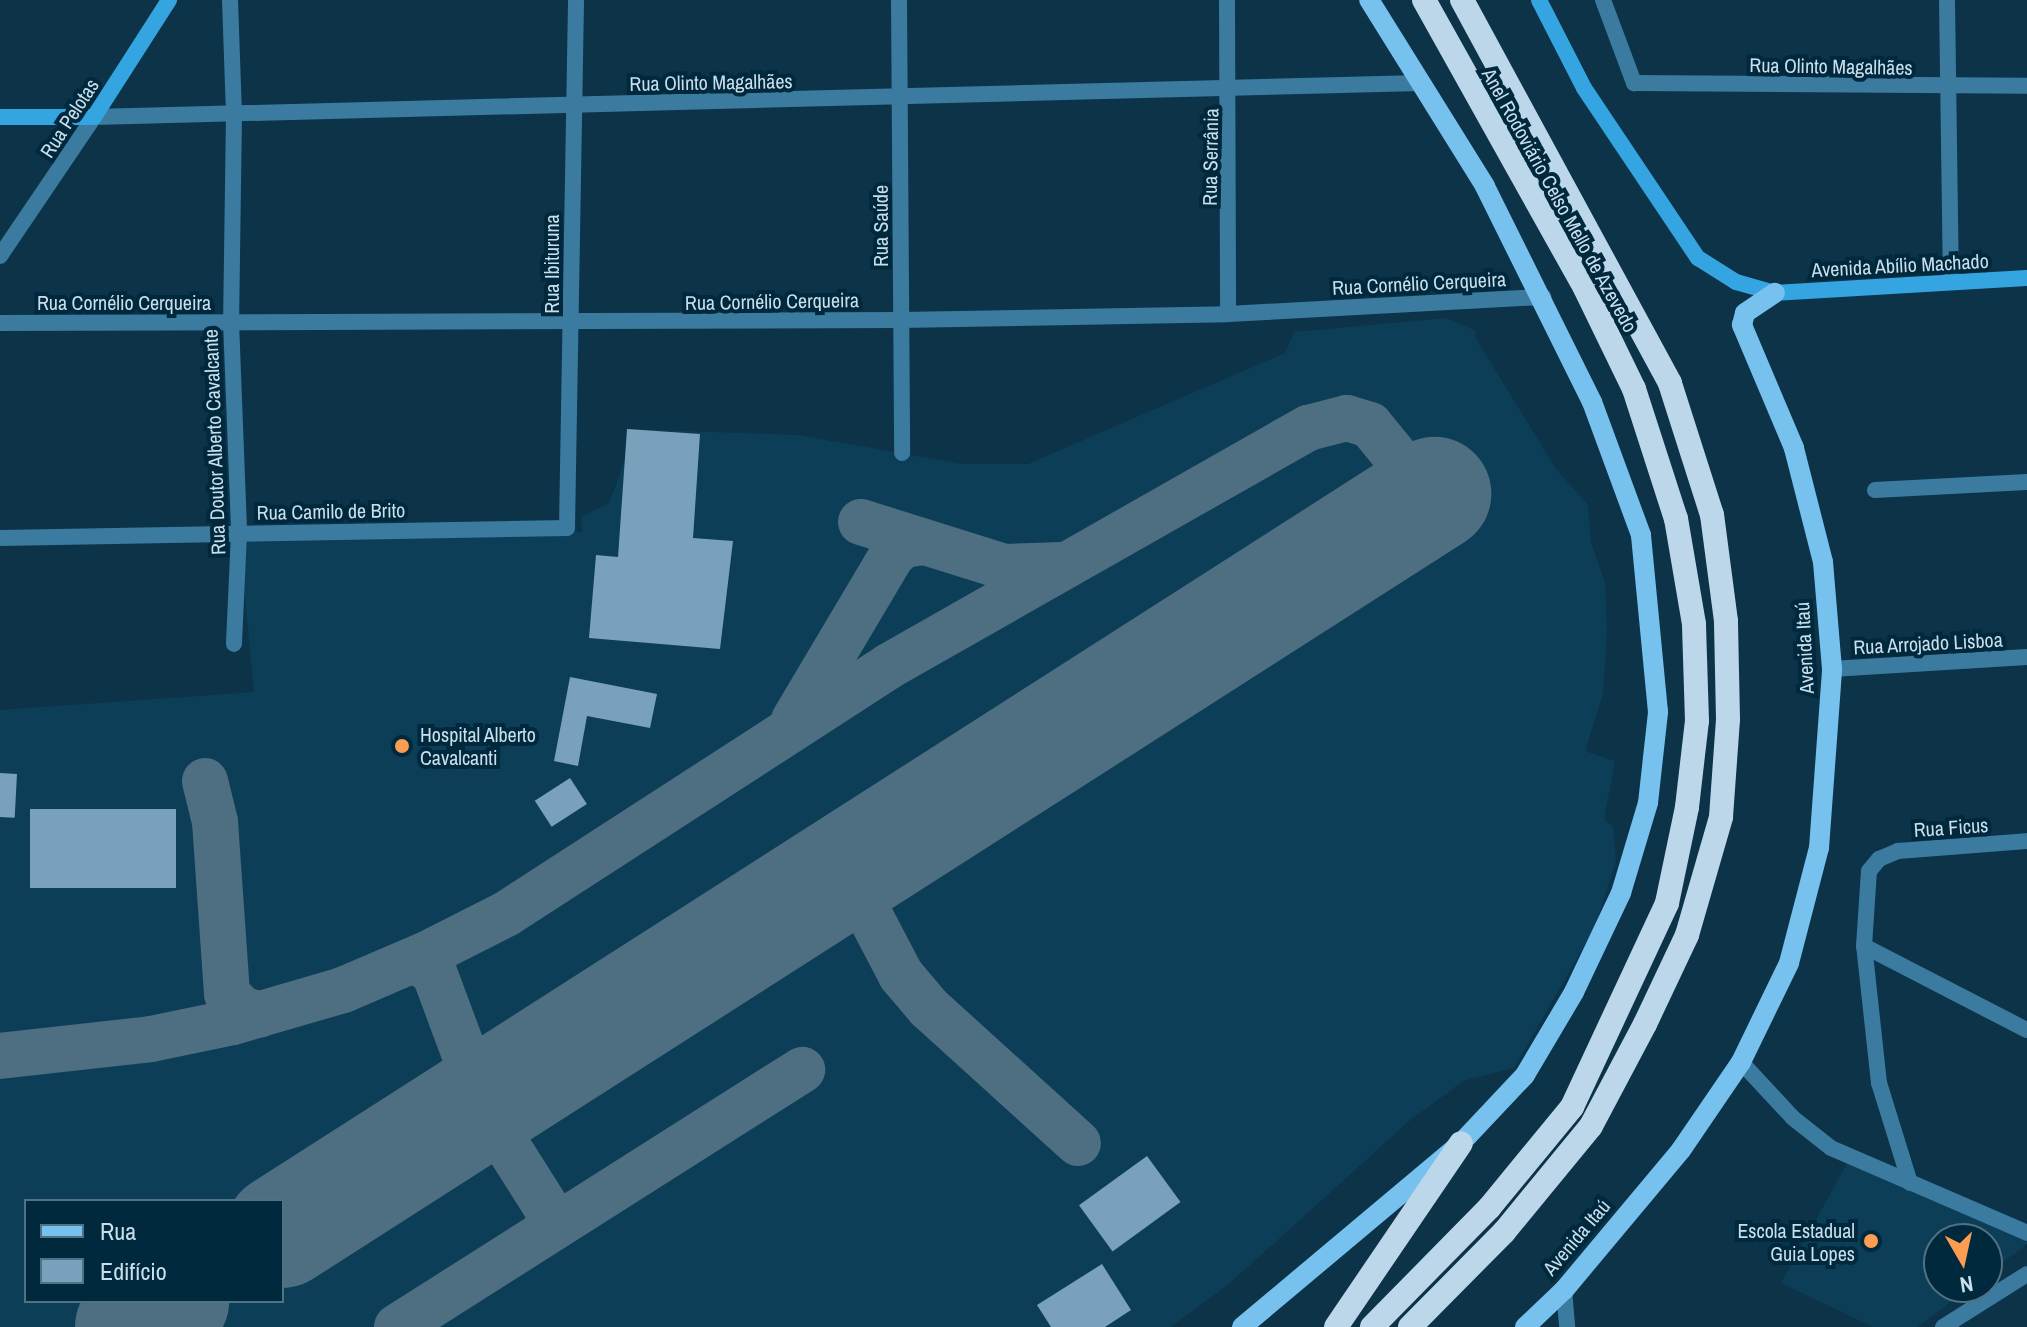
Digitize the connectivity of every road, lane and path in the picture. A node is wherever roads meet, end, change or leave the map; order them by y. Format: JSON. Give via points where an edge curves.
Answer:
{"nodes":[{"id":1,"x":169,"y":0,"type":"edge"},
{"id":2,"x":230,"y":0,"type":"edge"},
{"id":3,"x":576,"y":0,"type":"edge"},
{"id":4,"x":1227,"y":0,"type":"edge"},
{"id":5,"x":1369,"y":0,"type":"edge"},
{"id":6,"x":1424,"y":0,"type":"edge"},
{"id":7,"x":1462,"y":0,"type":"edge"},
{"id":8,"x":1539,"y":0,"type":"edge"},
{"id":9,"x":1603,"y":0,"type":"edge"},
{"id":10,"x":1947,"y":0,"type":"edge"},
{"id":11,"x":895,"y":3,"type":"edge"},
{"id":12,"x":1422,"y":83,"type":"junction"},
{"id":13,"x":2027,"y":86,"type":"edge"},
{"id":14,"x":1947,"y":87,"type":"junction"},
{"id":15,"x":1231,"y":91,"type":"junction"},
{"id":16,"x":901,"y":99,"type":"junction"},
{"id":17,"x":572,"y":104,"type":"junction"},
{"id":18,"x":234,"y":113,"type":"junction"},
{"id":19,"x":0,"y":117,"type":"edge"},
{"id":20,"x":94,"y":117,"type":"junction"},
{"id":21,"x":0,"y":256,"type":"edge"},
{"id":22,"x":2027,"y":278,"type":"edge"},
{"id":23,"x":1951,"y":282,"type":"junction"},
{"id":24,"x":1775,"y":293,"type":"junction"},
{"id":25,"x":1544,"y":297,"type":"junction"},
{"id":26,"x":1228,"y":314,"type":"junction"},
{"id":27,"x":900,"y":320,"type":"junction"},
{"id":28,"x":231,"y":321,"type":"junction"},
{"id":29,"x":0,"y":323,"type":"edge"},
{"id":30,"x":571,"y":324,"type":"junction"},
{"id":31,"x":902,"y":453,"type":"dead end"},
{"id":32,"x":2027,"y":482,"type":"edge"},
{"id":33,"x":1875,"y":490,"type":"dead end"},
{"id":34,"x":567,"y":528,"type":"joint"},
{"id":35,"x":239,"y":533,"type":"junction"},
{"id":36,"x":0,"y":538,"type":"edge"},
{"id":37,"x":234,"y":644,"type":"dead end"},
{"id":38,"x":2027,"y":657,"type":"edge"},
{"id":39,"x":1832,"y":669,"type":"junction"},
{"id":40,"x":2027,"y":841,"type":"edge"},
{"id":41,"x":1864,"y":946,"type":"junction"},
{"id":42,"x":2027,"y":1030,"type":"edge"},
{"id":43,"x":1741,"y":1062,"type":"junction"},
{"id":44,"x":1461,"y":1143,"type":"junction"},
{"id":45,"x":1910,"y":1183,"type":"junction"},
{"id":46,"x":2027,"y":1233,"type":"edge"},
{"id":47,"x":2027,"y":1274,"type":"edge"},
{"id":48,"x":1564,"y":1290,"type":"junction"},
{"id":49,"x":1242,"y":1327,"type":"edge"},
{"id":50,"x":1336,"y":1327,"type":"edge"},
{"id":51,"x":1372,"y":1327,"type":"edge"},
{"id":52,"x":1410,"y":1327,"type":"edge"},
{"id":53,"x":1525,"y":1327,"type":"edge"},
{"id":54,"x":1567,"y":1327,"type":"edge"},
{"id":55,"x":1943,"y":1327,"type":"edge"}],
"edges":[{"from":1,"to":20,"type":"main road","name":"Rua Pelotas"},
{"from":2,"to":18,"type":"street","name":"Rua Doutor Alberto Cavalcante"},
{"from":3,"to":17,"type":"street","name":"Rua Ibituruna"},
{"from":4,"to":15,"type":"street","name":"Rua Serrânia"},
{"from":5,"to":12,"type":"main road"},
{"from":6,"to":51,"type":"highway","name":"Anel Rodoviário Celso Mello de Azevedo","via":[[1585,288],[1634,389],[1676,519],[1694,624],[1697,721],[1687,807],[1667,903],[1572,1107],[1489,1208]]},
{"from":7,"to":52,"type":"highway","name":"Anel Rodoviário Celso Mello de Azevedo","via":[[1670,383],[1712,515],[1726,621],[1728,719],[1721,817],[1687,935],[1645,1024],[1591,1126],[1504,1232]]},
{"from":8,"to":24,"type":"main road","via":[[1584,88],[1698,258],[1736,282]]},
{"from":9,"to":14,"type":"street","name":"Rua Olinto Magalhães","via":[[1634,83]]},
{"from":10,"to":14,"type":"street"},
{"from":11,"to":16,"type":"street","name":"Rua Saúde"},
{"from":12,"to":15,"type":"street","name":"Rua Olinto Magalhães"},
{"from":12,"to":25,"type":"main road"},
{"from":13,"to":14,"type":"street","name":"Rua Olinto Magalhães"},
{"from":14,"to":23,"type":"street"},
{"from":15,"to":16,"type":"street","name":"Rua Olinto Magalhães"},
{"from":15,"to":26,"type":"street","name":"Rua Serrânia"},
{"from":16,"to":17,"type":"street","name":"Rua Olinto Magalhães"},
{"from":16,"to":27,"type":"street","name":"Rua Saúde"},
{"from":17,"to":18,"type":"street","name":"Rua Olinto Magalhães"},
{"from":17,"to":30,"type":"street","name":"Rua Ibituruna"},
{"from":18,"to":20,"type":"street","name":"Rua Olinto Magalhães"},
{"from":18,"to":28,"type":"street","name":"Rua Doutor Alberto Cavalcante"},
{"from":19,"to":20,"type":"main road","name":"Rua Olinto Magalhães"},
{"from":20,"to":21,"type":"street","name":"Rua Pelotas"},
{"from":22,"to":23,"type":"main road","name":"Avenida Abílio Machado"},
{"from":23,"to":24,"type":"main road","name":"Avenida Abílio Machado"},
{"from":24,"to":39,"type":"main road","name":"Avenida Itaú","via":[[1745,313],[1742,325],[1794,448],[1823,562]]},
{"from":25,"to":26,"type":"street","name":"Rua Cornélio Cerqueira"},
{"from":25,"to":44,"type":"main road","via":[[1592,402],[1641,535],[1658,712],[1648,803],[1621,893],[1574,992],[1525,1075]]},
{"from":26,"to":27,"type":"street","name":"Rua Cornélio Cerqueira"},
{"from":27,"to":30,"type":"street","name":"Rua Cornélio Cerqueira"},
{"from":27,"to":31,"type":"street","name":"Rua Saúde"},
{"from":28,"to":29,"type":"street","name":"Rua Cornélio Cerqueira"},
{"from":28,"to":30,"type":"street","name":"Rua Cornélio Cerqueira"},
{"from":28,"to":35,"type":"street","name":"Rua Doutor Alberto Cavalcante"},
{"from":30,"to":34,"type":"street","name":"Rua Ibituruna"},
{"from":32,"to":33,"type":"street"},
{"from":34,"to":35,"type":"street","name":"Rua Camilo de Brito"},
{"from":35,"to":36,"type":"street","name":"Rua Camilo de Brito"},
{"from":35,"to":37,"type":"street","name":"Rua Doutor Alberto Cavalcante"},
{"from":38,"to":39,"type":"street","name":"Rua Arrojado Lisboa"},
{"from":39,"to":43,"type":"main road","name":"Avenida Itaú","via":[[1819,848],[1789,963]]},
{"from":40,"to":41,"type":"street","name":"Rua Ficus","via":[[1898,851],[1879,859],[1869,871]]},
{"from":41,"to":42,"type":"street"},
{"from":41,"to":45,"type":"street","via":[[1879,1083]]},
{"from":43,"to":45,"type":"street","via":[[1793,1118],[1831,1148]]},
{"from":43,"to":48,"type":"main road","name":"Avenida Itaú","via":[[1681,1150]]},
{"from":44,"to":49,"type":"main road"},
{"from":44,"to":50,"type":"highway"},
{"from":45,"to":46,"type":"street"},
{"from":47,"to":55,"type":"street"},
{"from":48,"to":53,"type":"main road","name":"Avenida Itaú"},
{"from":48,"to":54,"type":"street"}]}
